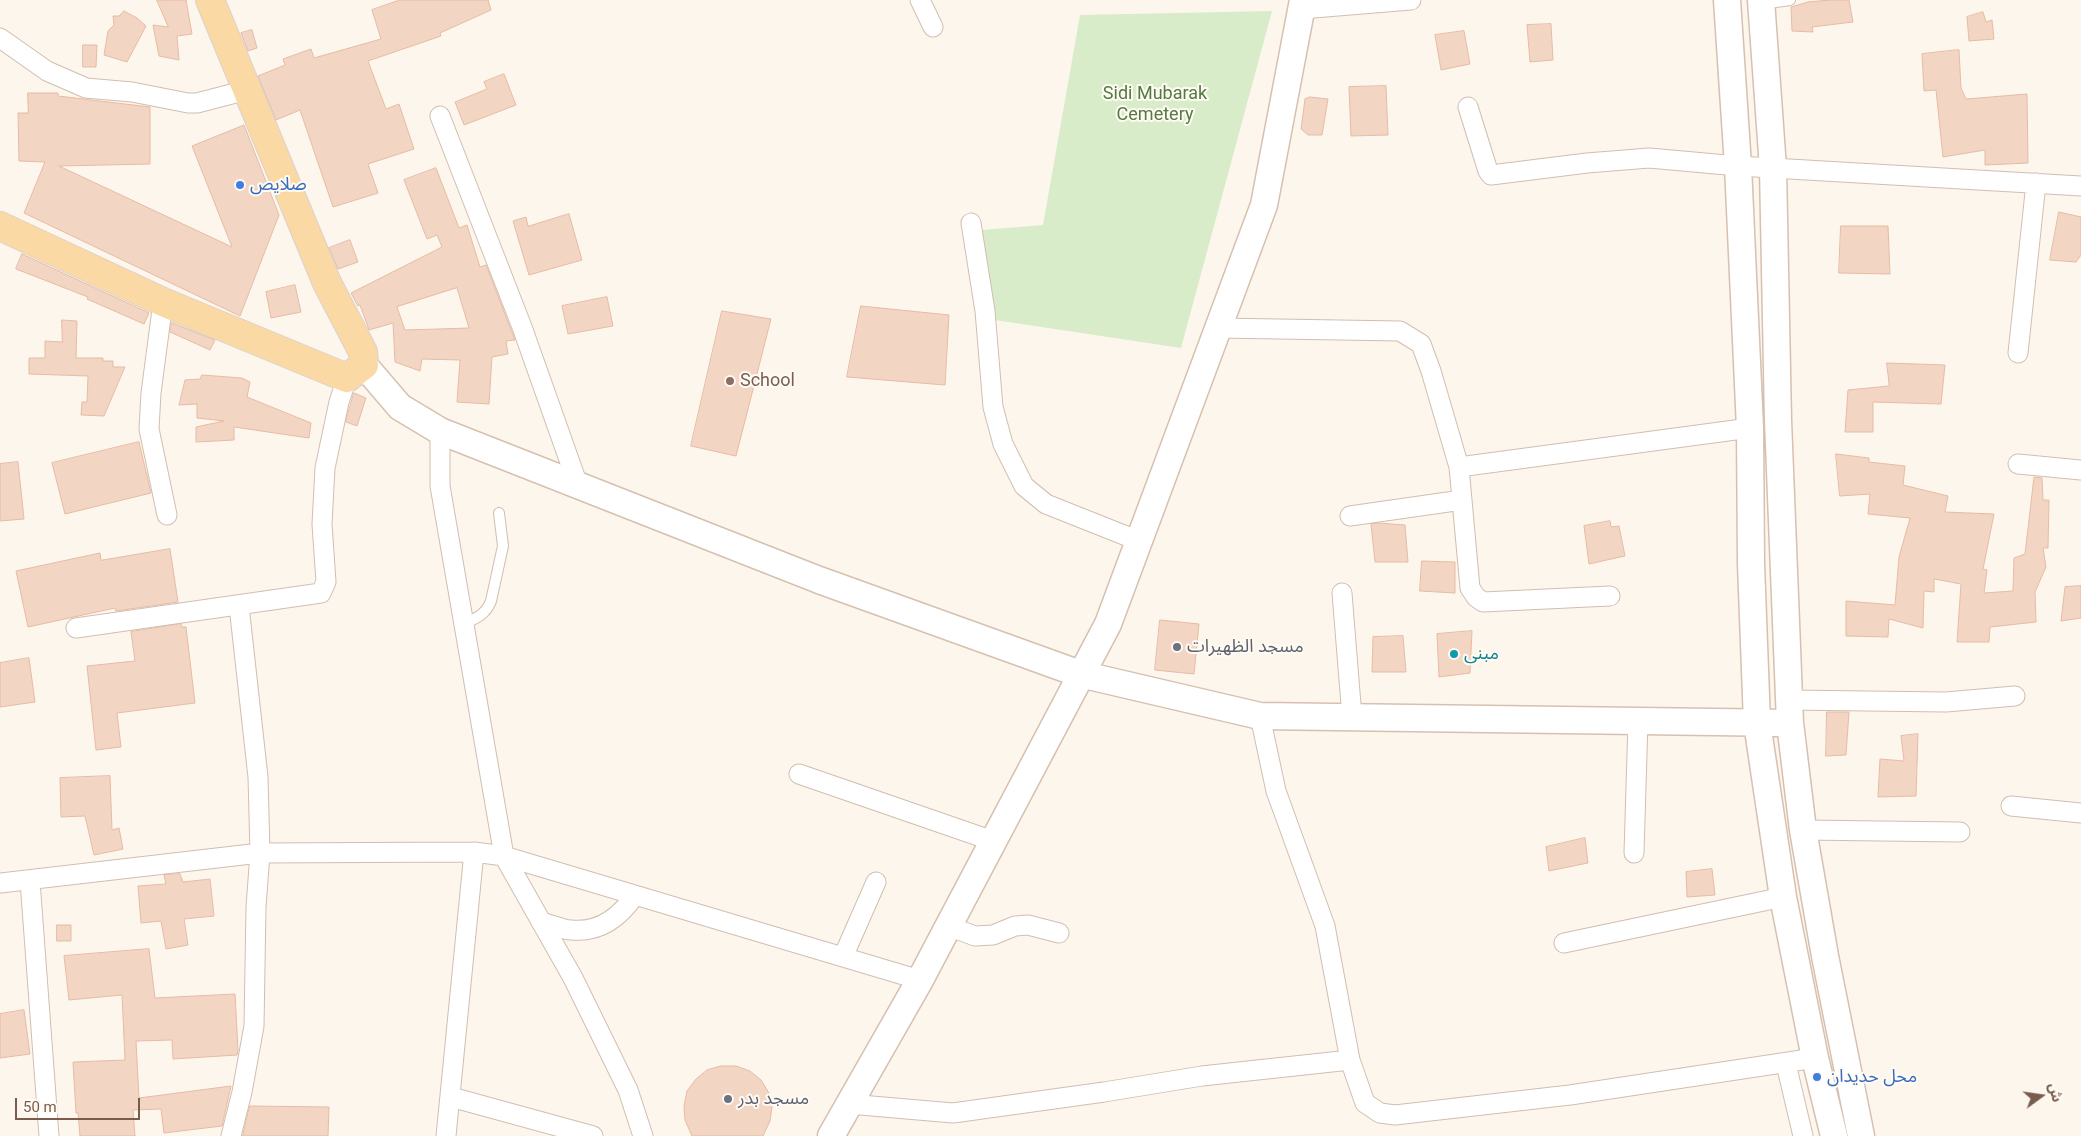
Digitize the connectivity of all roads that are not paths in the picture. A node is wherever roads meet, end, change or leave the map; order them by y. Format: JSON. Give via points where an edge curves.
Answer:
{"nodes":[{"id":1,"x":210,"y":0,"type":"edge"},
{"id":2,"x":920,"y":0,"type":"edge"},
{"id":3,"x":1411,"y":0,"type":"edge"},
{"id":4,"x":1727,"y":0,"type":"edge"},
{"id":5,"x":1790,"y":0,"type":"edge"},
{"id":6,"x":1761,"y":2,"type":"edge"},
{"id":7,"x":1302,"y":5,"type":"edge"},
{"id":8,"x":933,"y":27,"type":"dead end"},
{"id":9,"x":0,"y":38,"type":"edge"},
{"id":10,"x":247,"y":90,"type":"junction"},
{"id":11,"x":1468,"y":107,"type":"dead end"},
{"id":12,"x":440,"y":116,"type":"dead end"},
{"id":13,"x":1738,"y":166,"type":"junction"},
{"id":14,"x":1773,"y":168,"type":"junction"},
{"id":15,"x":2036,"y":183,"type":"junction"},
{"id":16,"x":2081,"y":186,"type":"edge"},
{"id":17,"x":971,"y":223,"type":"dead end"},
{"id":18,"x":0,"y":226,"type":"edge"},
{"id":19,"x":163,"y":302,"type":"junction"},
{"id":20,"x":1218,"y":328,"type":"junction"},
{"id":21,"x":2018,"y":353,"type":"dead end"},
{"id":22,"x":356,"y":371,"type":"junction"},
{"id":23,"x":1750,"y":428,"type":"junction"},
{"id":24,"x":440,"y":431,"type":"junction"},
{"id":25,"x":2018,"y":464,"type":"dead end"},
{"id":26,"x":1459,"y":467,"type":"junction"},
{"id":27,"x":2081,"y":470,"type":"edge"},
{"id":28,"x":578,"y":485,"type":"junction"},
{"id":29,"x":1462,"y":500,"type":"junction"},
{"id":30,"x":499,"y":513,"type":"dead end"},
{"id":31,"x":167,"y":515,"type":"dead end"},
{"id":32,"x":1350,"y":516,"type":"dead end"},
{"id":33,"x":1139,"y":541,"type":"junction"},
{"id":34,"x":1342,"y":593,"type":"dead end"},
{"id":35,"x":1610,"y":596,"type":"dead end"},
{"id":36,"x":239,"y":606,"type":"junction"},
{"id":37,"x":464,"y":624,"type":"junction"},
{"id":38,"x":76,"y":628,"type":"dead end"},
{"id":39,"x":1080,"y":674,"type":"junction"},
{"id":40,"x":2014,"y":696,"type":"dead end"},
{"id":41,"x":1789,"y":712,"type":"junction"},
{"id":42,"x":1260,"y":716,"type":"junction"},
{"id":43,"x":1352,"y":717,"type":"junction"},
{"id":44,"x":1638,"y":721,"type":"junction"},
{"id":45,"x":1757,"y":722,"type":"junction"},
{"id":46,"x":799,"y":774,"type":"dead end"},
{"id":47,"x":2011,"y":806,"type":"dead end"},
{"id":48,"x":2081,"y":813,"type":"edge"},
{"id":49,"x":1803,"y":830,"type":"junction"},
{"id":50,"x":1960,"y":832,"type":"dead end"},
{"id":51,"x":993,"y":841,"type":"junction"},
{"id":52,"x":474,"y":852,"type":"junction"},
{"id":53,"x":260,"y":853,"type":"junction"},
{"id":54,"x":1634,"y":853,"type":"dead end"},
{"id":55,"x":504,"y":856,"type":"junction"},
{"id":56,"x":30,"y":881,"type":"junction"},
{"id":57,"x":876,"y":882,"type":"dead end"},
{"id":58,"x":0,"y":883,"type":"edge"},
{"id":59,"x":636,"y":895,"type":"junction"},
{"id":60,"x":1783,"y":898,"type":"junction"},
{"id":61,"x":541,"y":922,"type":"junction"},
{"id":62,"x":948,"y":926,"type":"junction"},
{"id":63,"x":1059,"y":933,"type":"dead end"},
{"id":64,"x":1564,"y":943,"type":"dead end"},
{"id":65,"x":843,"y":957,"type":"junction"},
{"id":66,"x":920,"y":980,"type":"junction"},
{"id":67,"x":1815,"y":1058,"type":"junction"},
{"id":68,"x":1350,"y":1060,"type":"junction"},
{"id":69,"x":1786,"y":1064,"type":"junction"},
{"id":70,"x":451,"y":1098,"type":"junction"},
{"id":71,"x":849,"y":1104,"type":"junction"},
{"id":72,"x":1828,"y":1134,"type":"edge"},
{"id":73,"x":50,"y":1136,"type":"edge"},
{"id":74,"x":231,"y":1136,"type":"edge"},
{"id":75,"x":446,"y":1136,"type":"edge"},
{"id":76,"x":593,"y":1136,"type":"edge"},
{"id":77,"x":643,"y":1136,"type":"edge"},
{"id":78,"x":831,"y":1136,"type":"edge"},
{"id":79,"x":1803,"y":1136,"type":"edge"},
{"id":80,"x":1861,"y":1136,"type":"edge"}],
"edges":[{"from":1,"to":10,"type":"main road"},
{"from":2,"to":8,"type":"street"},
{"from":3,"to":7,"type":"street"},
{"from":4,"to":13,"type":"street"},
{"from":5,"to":6,"type":"lane"},
{"from":6,"to":14,"type":"street"},
{"from":7,"to":20,"type":"street","via":[[1264,205]]},
{"from":9,"to":10,"type":"street","via":[[47,71],[86,88],[132,92],[188,103]]},
{"from":10,"to":22,"type":"main road","via":[[327,283],[363,352]]},
{"from":11,"to":13,"type":"street","via":[[1491,176],[1649,158]]},
{"from":12,"to":28,"type":"street","via":[[522,327]]},
{"from":13,"to":14,"type":"street"},
{"from":13,"to":23,"type":"street"},
{"from":14,"to":15,"type":"street"},
{"from":14,"to":41,"type":"street"},
{"from":15,"to":16,"type":"street"},
{"from":15,"to":21,"type":"street"},
{"from":17,"to":33,"type":"street","via":[[985,311],[993,406],[1003,444],[1024,486],[1046,504]]},
{"from":18,"to":19,"type":"main road"},
{"from":19,"to":22,"type":"main road"},
{"from":19,"to":31,"type":"street","via":[[151,393],[150,428]]},
{"from":20,"to":26,"type":"street","via":[[1400,331],[1421,344],[1432,371]]},
{"from":20,"to":33,"type":"street"},
{"from":22,"to":24,"type":"street","via":[[400,407]]},
{"from":22,"to":36,"type":"street","via":[[339,402],[325,468],[322,524],[326,582],[321,592]]},
{"from":23,"to":26,"type":"street"},
{"from":23,"to":45,"type":"street","via":[[1750,564]]},
{"from":24,"to":28,"type":"street"},
{"from":24,"to":37,"type":"street","via":[[440,486]]},
{"from":25,"to":27,"type":"street"},
{"from":26,"to":29,"type":"street"},
{"from":28,"to":39,"type":"street","via":[[819,580]]},
{"from":29,"to":32,"type":"street"},
{"from":29,"to":35,"type":"street","via":[[1470,588],[1483,602]]},
{"from":30,"to":37,"type":"lane","via":[[503,546],[491,601],[481,616]]},
{"from":33,"to":39,"type":"street","via":[[1108,624]]},
{"from":34,"to":43,"type":"street"},
{"from":36,"to":38,"type":"street"},
{"from":36,"to":53,"type":"street","via":[[258,777]]},
{"from":37,"to":55,"type":"street"},
{"from":39,"to":42,"type":"street"},
{"from":39,"to":51,"type":"street"},
{"from":40,"to":41,"type":"street"},
{"from":41,"to":45,"type":"street"},
{"from":41,"to":49,"type":"street"},
{"from":42,"to":43,"type":"street"},
{"from":42,"to":68,"type":"street","via":[[1276,791],[1325,926]]},
{"from":43,"to":44,"type":"street"},
{"from":44,"to":45,"type":"street"},
{"from":44,"to":54,"type":"street"},
{"from":45,"to":60,"type":"street"},
{"from":46,"to":51,"type":"street"},
{"from":47,"to":48,"type":"street"},
{"from":49,"to":50,"type":"street"},
{"from":49,"to":80,"type":"street"},
{"from":51,"to":62,"type":"street"},
{"from":52,"to":53,"type":"street"},
{"from":52,"to":55,"type":"street"},
{"from":52,"to":70,"type":"street"},
{"from":53,"to":56,"type":"street"},
{"from":53,"to":74,"type":"street","via":[[254,1026]]},
{"from":55,"to":59,"type":"street"},
{"from":55,"to":61,"type":"street"},
{"from":56,"to":58,"type":"street"},
{"from":56,"to":73,"type":"street"},
{"from":57,"to":65,"type":"street"},
{"from":59,"to":61,"type":"street","via":[[624,912],[602,926],[571,930]]},
{"from":59,"to":65,"type":"street"},
{"from":60,"to":64,"type":"street"},
{"from":60,"to":67,"type":"street"},
{"from":61,"to":77,"type":"street","via":[[573,978],[628,1090]]},
{"from":62,"to":63,"type":"street","via":[[975,936],[993,935],[1015,926]]},
{"from":62,"to":66,"type":"street"},
{"from":65,"to":66,"type":"street"},
{"from":66,"to":71,"type":"street"},
{"from":67,"to":69,"type":"street"},
{"from":67,"to":72,"type":"street"},
{"from":68,"to":69,"type":"street","via":[[1365,1103],[1380,1113],[1395,1115],[1580,1094]]},
{"from":68,"to":71,"type":"street","via":[[1202,1076],[953,1113]]},
{"from":69,"to":79,"type":"street"},
{"from":70,"to":75,"type":"street"},
{"from":70,"to":76,"type":"street"},
{"from":71,"to":78,"type":"street"}]}
